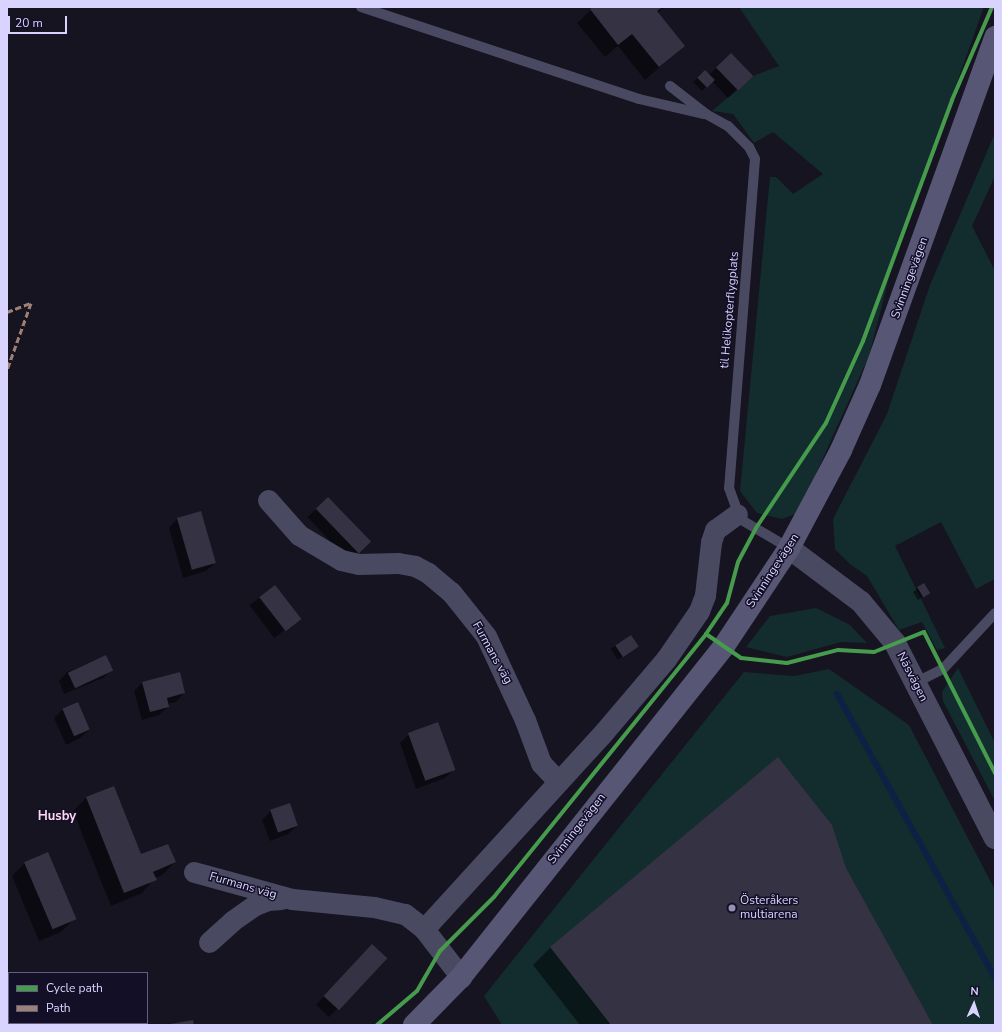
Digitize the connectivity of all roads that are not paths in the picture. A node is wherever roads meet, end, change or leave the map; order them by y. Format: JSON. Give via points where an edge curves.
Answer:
{"nodes":[{"id":1,"x":361,"y":7,"type":"edge"},
{"id":2,"x":995,"y":37,"type":"edge"},
{"id":3,"x":670,"y":86,"type":"dead end"},
{"id":4,"x":706,"y":114,"type":"junction"},
{"id":5,"x":268,"y":500,"type":"dead end"},
{"id":6,"x":737,"y":514,"type":"junction"},
{"id":7,"x":789,"y":548,"type":"junction"},
{"id":8,"x":995,"y":613,"type":"edge"},
{"id":9,"x":915,"y":683,"type":"junction"},
{"id":10,"x":558,"y":781,"type":"junction"},
{"id":11,"x":995,"y":838,"type":"edge"},
{"id":12,"x":194,"y":872,"type":"dead end"},
{"id":13,"x":292,"y":899,"type":"junction"},
{"id":14,"x":424,"y":929,"type":"junction"},
{"id":15,"x":209,"y":942,"type":"dead end"},
{"id":16,"x":461,"y":977,"type":"junction"},
{"id":17,"x":414,"y":1025,"type":"edge"}],
"edges":[{"from":1,"to":4,"type":"lane","via":[[639,99]]},
{"from":2,"to":7,"type":"main road","name":"Svinningevägen","via":[[870,385],[840,450]]},
{"from":3,"to":4,"type":"lane","name":"til Helikopterflygplats"},
{"from":4,"to":6,"type":"lane","name":"til Helikopterflygplats","via":[[728,126],[749,146],[755,159],[729,470],[729,488]]},
{"from":5,"to":10,"type":"street","name":"Furmans väg","via":[[299,535],[341,560],[358,564],[398,563],[415,566],[428,572],[451,592],[486,636],[526,720],[541,763]]},
{"from":6,"to":7,"type":"lane","via":[[740,519]]},
{"from":6,"to":10,"type":"street","via":[[716,530],[711,542],[705,595],[700,611],[686,632],[637,695]]},
{"from":7,"to":9,"type":"street","name":"Näsvägen","via":[[861,602],[895,643]]},
{"from":7,"to":16,"type":"main road","name":"Svinningevägen","via":[[724,646]]},
{"from":8,"to":9,"type":"lane","via":[[943,669]]},
{"from":9,"to":11,"type":"street","name":"Näsvägen"},
{"from":10,"to":14,"type":"street"},
{"from":12,"to":13,"type":"street","name":"Furmans väg"},
{"from":13,"to":14,"type":"street","name":"Furmans väg","via":[[385,908],[405,914]]},
{"from":13,"to":15,"type":"street","name":"Furmans väg","via":[[268,900],[255,905]]},
{"from":14,"to":16,"type":"street","name":"Furmans väg"},
{"from":16,"to":17,"type":"main road","name":"Svinningevägen"}]}
